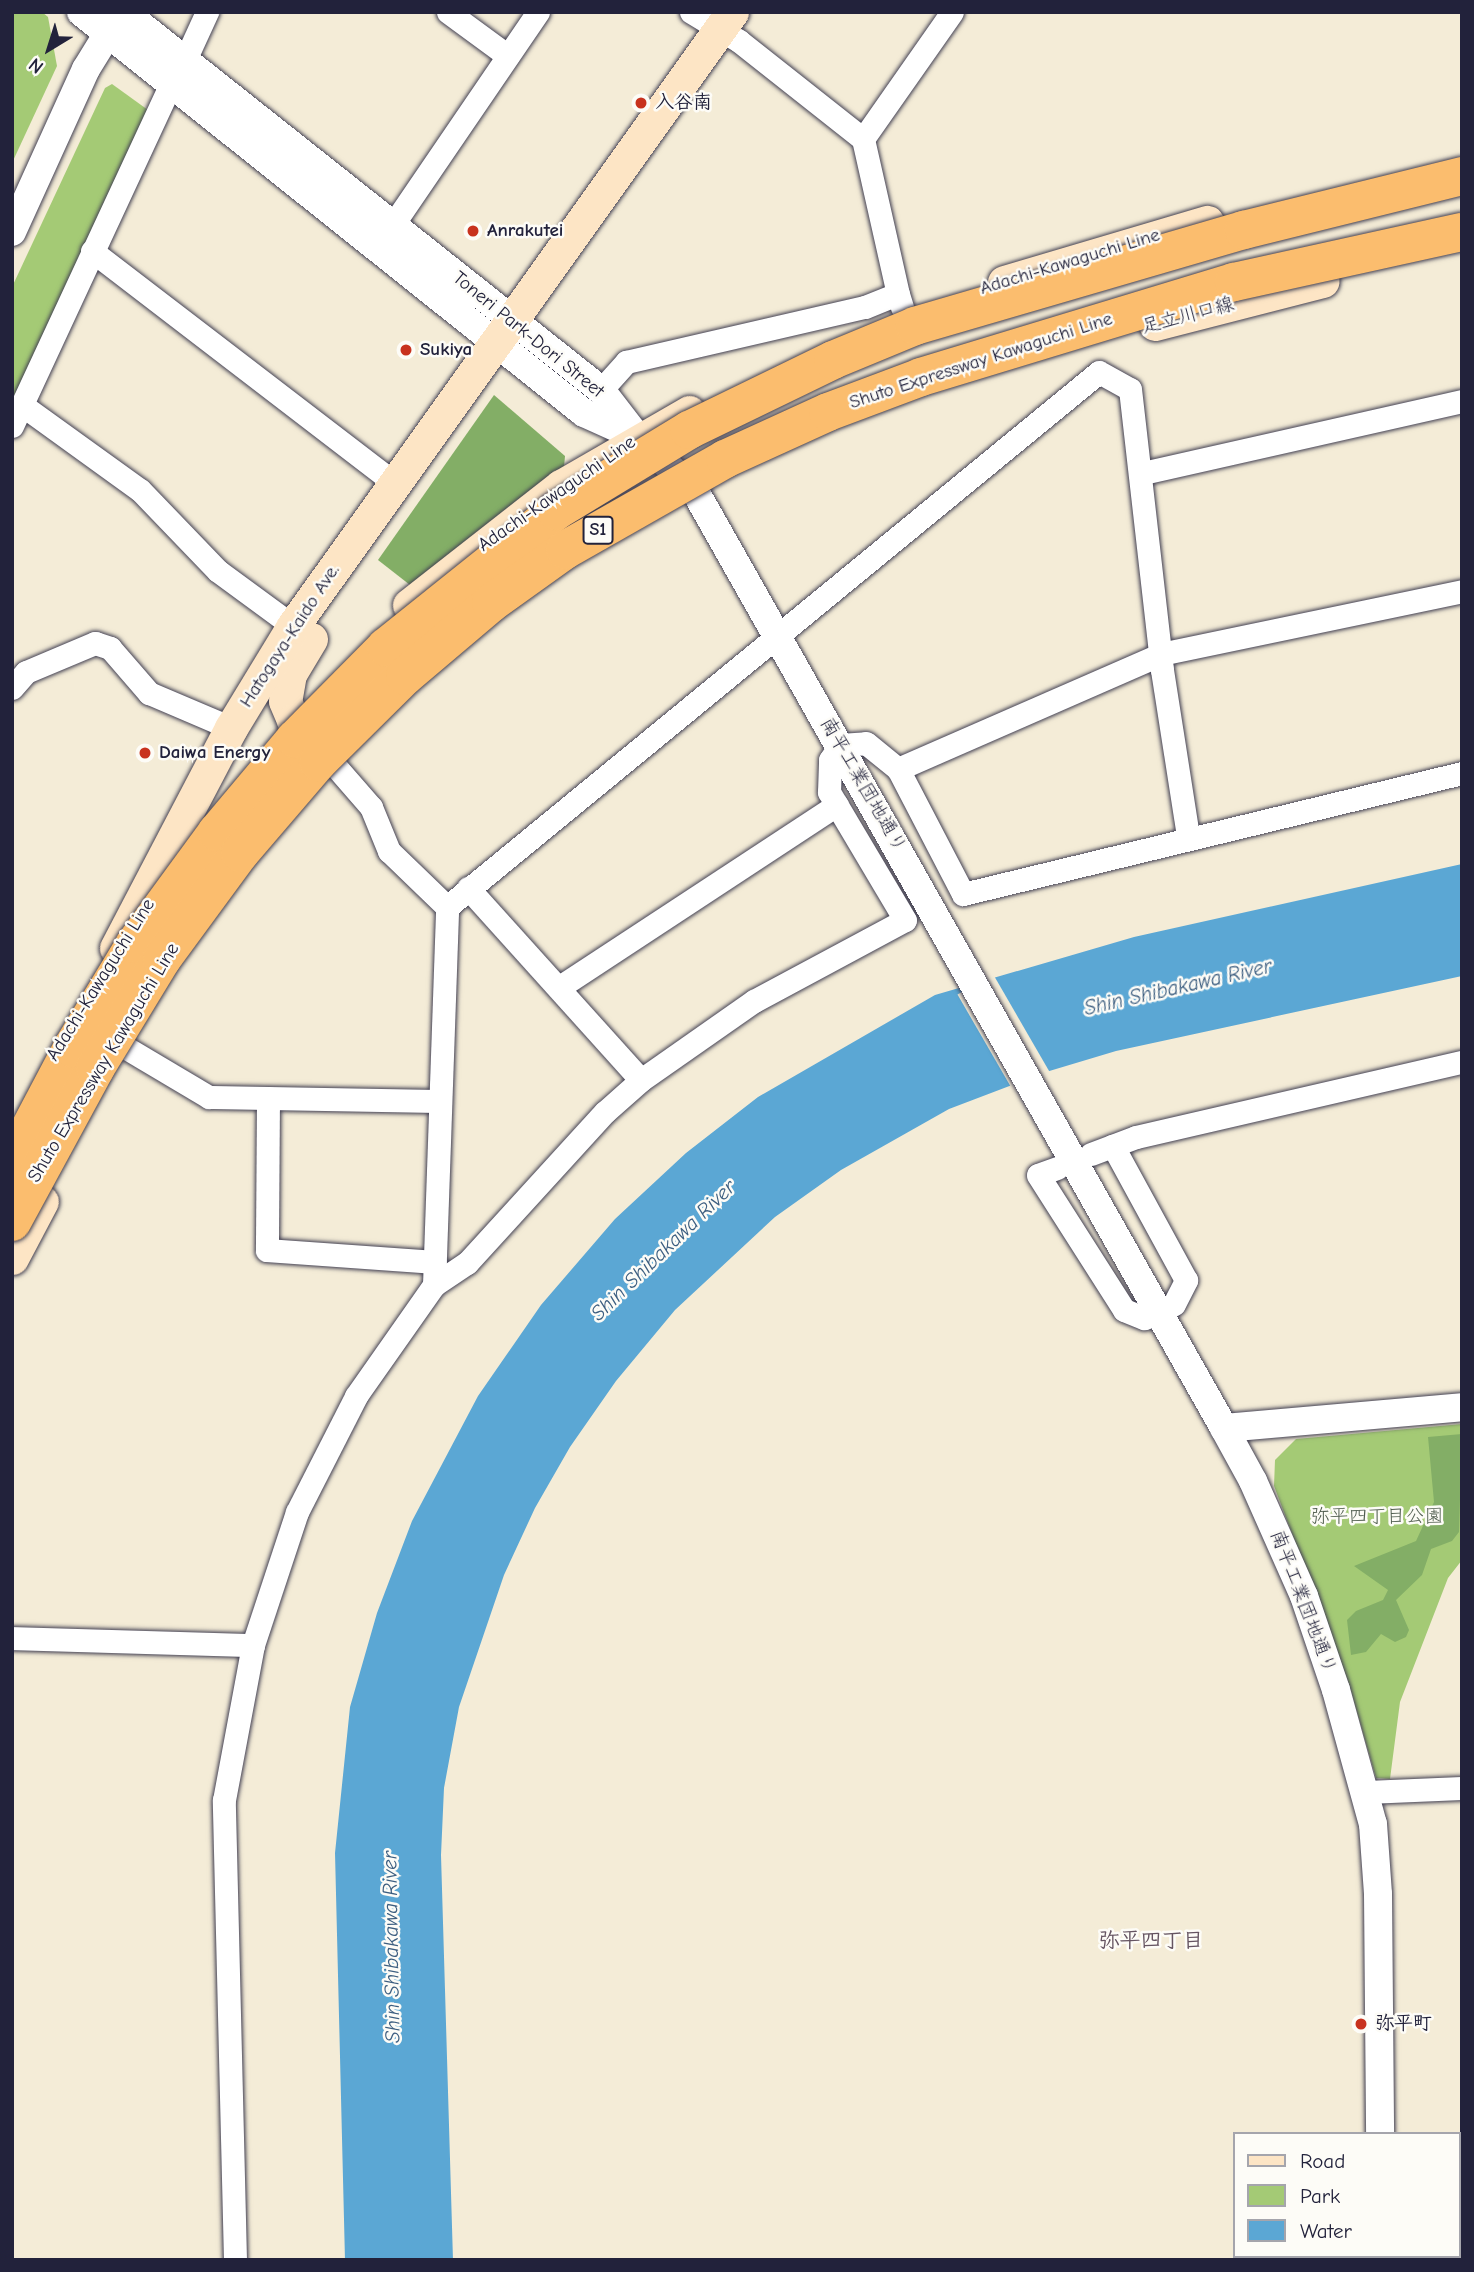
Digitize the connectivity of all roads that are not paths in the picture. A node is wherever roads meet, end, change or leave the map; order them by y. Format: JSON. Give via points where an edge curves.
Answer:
{"nodes":[{"id":1,"x":81,"y":12,"type":"edge"},
{"id":2,"x":207,"y":12,"type":"edge"},
{"id":3,"x":448,"y":12,"type":"edge"},
{"id":4,"x":538,"y":12,"type":"edge"},
{"id":5,"x":691,"y":12,"type":"edge"},
{"id":6,"x":952,"y":12,"type":"edge"},
{"id":7,"x":118,"y":19,"type":"edge"},
{"id":8,"x":726,"y":21,"type":"edge"},
{"id":9,"x":509,"y":56,"type":"junction"},
{"id":10,"x":178,"y":72,"type":"junction"},
{"id":11,"x":863,"y":139,"type":"junction"},
{"id":12,"x":1462,"y":162,"type":"edge"},
{"id":13,"x":1462,"y":176,"type":"edge"},
{"id":14,"x":392,"y":226,"type":"junction"},
{"id":15,"x":12,"y":232,"type":"edge"},
{"id":16,"x":1462,"y":232,"type":"edge"},
{"id":17,"x":1462,"y":247,"type":"edge"},
{"id":18,"x":92,"y":251,"type":"junction"},
{"id":19,"x":901,"y":304,"type":"junction"},
{"id":20,"x":504,"y":332,"type":"junction"},
{"id":21,"x":601,"y":390,"type":"junction"},
{"id":22,"x":1462,"y":401,"type":"edge"},
{"id":23,"x":22,"y":405,"type":"junction"},
{"id":24,"x":12,"y":426,"type":"edge"},
{"id":25,"x":638,"y":438,"type":"junction"},
{"id":26,"x":1143,"y":473,"type":"junction"},
{"id":27,"x":393,"y":482,"type":"junction"},
{"id":28,"x":695,"y":491,"type":"junction"},
{"id":29,"x":1462,"y":591,"type":"edge"},
{"id":30,"x":293,"y":626,"type":"junction"},
{"id":31,"x":776,"y":634,"type":"junction"},
{"id":32,"x":1161,"y":654,"type":"junction"},
{"id":33,"x":13,"y":684,"type":"edge"},
{"id":34,"x":293,"y":720,"type":"junction"},
{"id":35,"x":231,"y":728,"type":"junction"},
{"id":36,"x":840,"y":745,"type":"junction"},
{"id":37,"x":337,"y":768,"type":"junction"},
{"id":38,"x":898,"y":769,"type":"junction"},
{"id":39,"x":1462,"y":773,"type":"edge"},
{"id":40,"x":836,"y":805,"type":"junction"},
{"id":41,"x":1188,"y":836,"type":"junction"},
{"id":42,"x":468,"y":888,"type":"junction"},
{"id":43,"x":447,"y":907,"type":"junction"},
{"id":44,"x":116,"y":948,"type":"junction"},
{"id":45,"x":561,"y":986,"type":"junction"},
{"id":46,"x":128,"y":1049,"type":"junction"},
{"id":47,"x":1462,"y":1062,"type":"edge"},
{"id":48,"x":641,"y":1080,"type":"junction"},
{"id":49,"x":268,"y":1098,"type":"junction"},
{"id":50,"x":440,"y":1101,"type":"junction"},
{"id":51,"x":12,"y":1129,"type":"edge"},
{"id":52,"x":1113,"y":1146,"type":"junction"},
{"id":53,"x":1091,"y":1154,"type":"dead end"},
{"id":54,"x":12,"y":1162,"type":"edge"},
{"id":55,"x":1047,"y":1171,"type":"dead end"},
{"id":56,"x":14,"y":1240,"type":"edge"},
{"id":57,"x":434,"y":1273,"type":"junction"},
{"id":58,"x":1160,"y":1313,"type":"junction"},
{"id":59,"x":1462,"y":1407,"type":"edge"},
{"id":60,"x":1224,"y":1427,"type":"junction"},
{"id":61,"x":12,"y":1637,"type":"edge"},
{"id":62,"x":253,"y":1645,"type":"junction"},
{"id":63,"x":1462,"y":1788,"type":"edge"},
{"id":64,"x":1366,"y":1792,"type":"junction"},
{"id":65,"x":1380,"y":2132,"type":"edge"},
{"id":66,"x":235,"y":2260,"type":"edge"}],
"edges":[{"from":1,"to":7,"type":"street","name":"Toneri Park-Dori Street"},
{"from":2,"to":10,"type":"street"},
{"from":3,"to":9,"type":"street"},
{"from":4,"to":9,"type":"street"},
{"from":5,"to":8,"type":"street"},
{"from":6,"to":11,"type":"street"},
{"from":7,"to":10,"type":"street","name":"Toneri Park-Dori Street"},
{"from":7,"to":15,"type":"street"},
{"from":8,"to":11,"type":"street"},
{"from":8,"to":20,"type":"main road","name":"Hatogaya-Kaido Ave."},
{"from":9,"to":14,"type":"street"},
{"from":10,"to":14,"type":"street","name":"Toneri Park-Dori Street"},
{"from":10,"to":18,"type":"street"},
{"from":10,"to":20,"type":"street","name":"Toneri Park-Dori Street"},
{"from":11,"to":19,"type":"street"},
{"from":12,"to":19,"type":"main road","name":"Adachi-Kawaguchi Line","via":[[1195,225]]},
{"from":13,"to":54,"type":"highway","name":"Shuto Expressway Kawaguchi Line","number":"S1","bridge":true,"via":[[1244,230],[915,326],[689,430],[556,511],[386,647],[295,739],[217,832],[135,944],[72,1048]]},
{"from":14,"to":20,"type":"street","name":"Toneri Park-Dori Street"},
{"from":16,"to":56,"type":"highway","name":"Shuto Expressway Kawaguchi Line","number":"S1","bridge":true,"via":[[1234,282],[921,377],[828,411],[725,459],[565,550],[491,603],[405,676],[318,762],[240,853],[142,992]]},
{"from":17,"to":28,"type":"main road","name":"足立川口線","via":[[1063,348],[936,388],[855,416]]},
{"from":18,"to":23,"type":"street"},
{"from":18,"to":27,"type":"street"},
{"from":19,"to":21,"type":"street","via":[[865,307],[625,362]]},
{"from":19,"to":25,"type":"main road","name":"Adachi-Kawaguchi Line"},
{"from":20,"to":21,"type":"street","name":"Toneri Park-Dori Street"},
{"from":20,"to":25,"type":"street","name":"Toneri Park-Dori Street","via":[[584,413]]},
{"from":20,"to":27,"type":"main road","name":"Hatogaya-Kaido Ave."},
{"from":20,"to":34,"type":"main road","name":"Hatogaya-Kaido Ave.","via":[[290,674],[285,701]]},
{"from":21,"to":25,"type":"street","name":"Toneri Park-Dori Street"},
{"from":22,"to":26,"type":"street"},
{"from":23,"to":24,"type":"street"},
{"from":23,"to":30,"type":"street","via":[[140,490],[218,572]]},
{"from":25,"to":28,"type":"street","name":"南平工業団地通り"},
{"from":25,"to":34,"type":"main road","name":"Adachi-Kawaguchi Line","via":[[561,486],[469,555],[370,640]]},
{"from":26,"to":31,"type":"street","via":[[1130,389],[1099,372]]},
{"from":26,"to":32,"type":"street"},
{"from":27,"to":30,"type":"main road","name":"Hatogaya-Kaido Ave."},
{"from":28,"to":31,"type":"street","name":"南平工業団地通り"},
{"from":28,"to":37,"type":"main road","via":[[616,535],[494,620],[419,683]]},
{"from":29,"to":32,"type":"street"},
{"from":30,"to":35,"type":"main road","name":"Hatogaya-Kaido Ave."},
{"from":31,"to":36,"type":"street","name":"南平工業団地通り"},
{"from":31,"to":42,"type":"street"},
{"from":32,"to":38,"type":"street"},
{"from":32,"to":41,"type":"street"},
{"from":33,"to":35,"type":"street","via":[[26,672],[95,643],[110,649],[149,693]]},
{"from":34,"to":37,"type":"main road"},
{"from":34,"to":44,"type":"main road","name":"Adachi-Kawaguchi Line"},
{"from":35,"to":44,"type":"main road","name":"Hatogaya-Kaido Ave."},
{"from":36,"to":38,"type":"street","via":[[866,743]]},
{"from":36,"to":40,"type":"street","via":[[830,760],[829,792]]},
{"from":36,"to":58,"type":"street","name":"南平工業団地通り"},
{"from":37,"to":43,"type":"street","via":[[371,807],[389,851]]},
{"from":37,"to":46,"type":"main road","via":[[187,952]]},
{"from":38,"to":41,"type":"street","via":[[963,894]]},
{"from":39,"to":41,"type":"street"},
{"from":40,"to":45,"type":"street"},
{"from":40,"to":48,"type":"street","via":[[905,920],[754,1001]]},
{"from":42,"to":43,"type":"street"},
{"from":42,"to":45,"type":"street"},
{"from":43,"to":50,"type":"street"},
{"from":44,"to":51,"type":"main road","name":"Adachi-Kawaguchi Line"},
{"from":45,"to":48,"type":"street"},
{"from":46,"to":49,"type":"street","via":[[209,1097]]},
{"from":46,"to":56,"type":"main road"},
{"from":47,"to":52,"type":"street"},
{"from":48,"to":57,"type":"street","via":[[542,1176],[467,1263]]},
{"from":49,"to":50,"type":"street"},
{"from":49,"to":57,"type":"street","via":[[267,1250]]},
{"from":50,"to":57,"type":"street"},
{"from":52,"to":53,"type":"street"},
{"from":52,"to":58,"type":"street","via":[[1186,1280],[1174,1304]]},
{"from":55,"to":58,"type":"street","via":[[1124,1310],[1144,1318]]},
{"from":57,"to":62,"type":"street","via":[[325,1453],[283,1550]]},
{"from":58,"to":60,"type":"street","name":"南平工業団地通り"},
{"from":59,"to":60,"type":"street"},
{"from":60,"to":64,"type":"street","name":"南平工業団地通り","via":[[1304,1596]]},
{"from":61,"to":62,"type":"street"},
{"from":62,"to":66,"type":"street","via":[[224,1800]]},
{"from":63,"to":64,"type":"street"},
{"from":64,"to":65,"type":"street","name":"南平工業団地通り","via":[[1377,1872]]}]}
